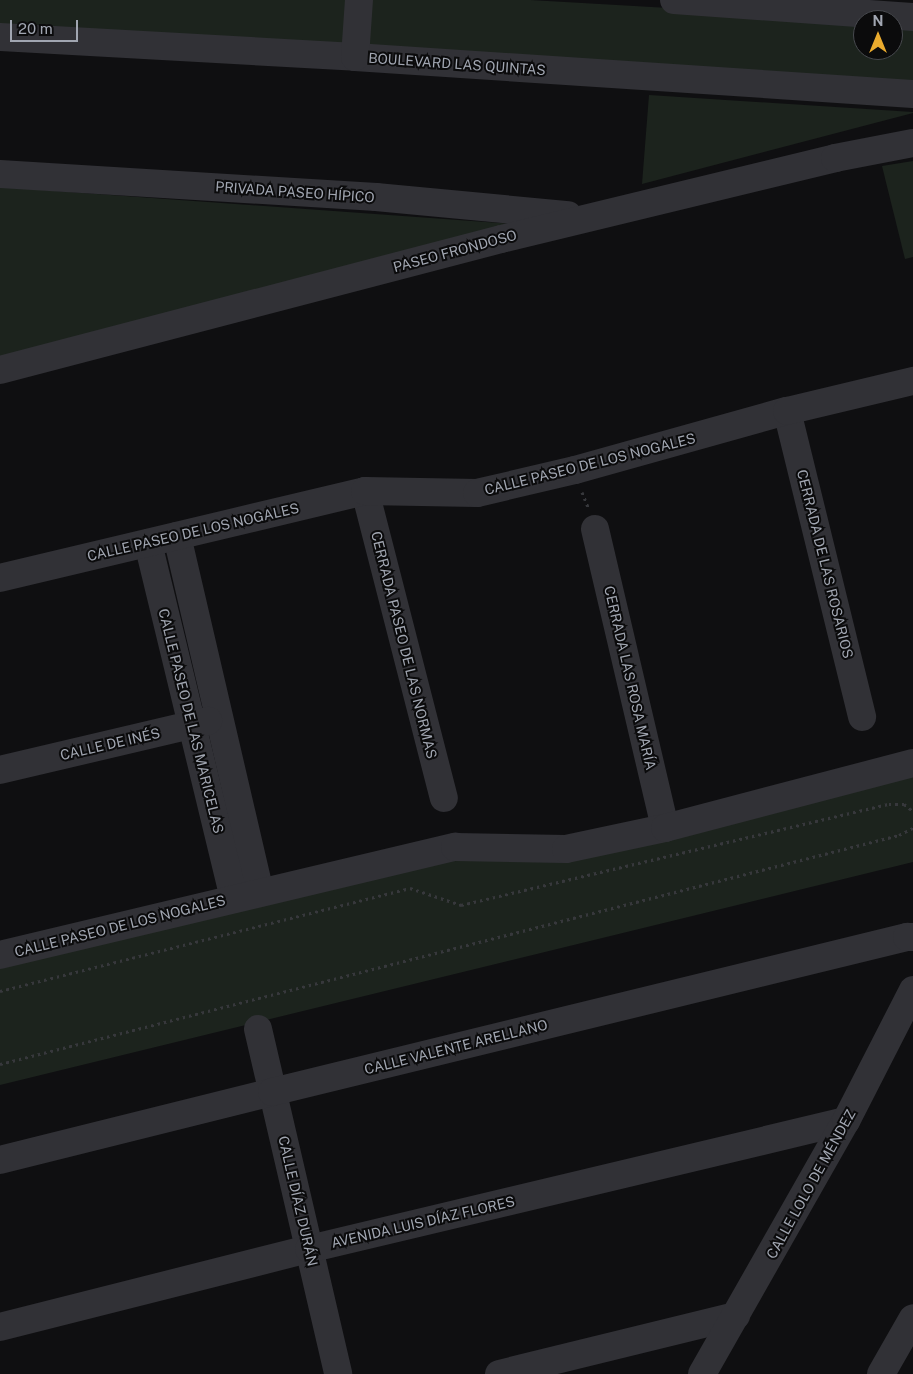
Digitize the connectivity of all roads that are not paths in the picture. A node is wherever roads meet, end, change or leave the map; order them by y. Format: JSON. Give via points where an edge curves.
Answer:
{"nodes":[{"id":1,"x":359,"y":0,"type":"edge"},
{"id":2,"x":684,"y":0,"type":"edge"},
{"id":3,"x":913,"y":17,"type":"edge"},
{"id":4,"x":0,"y":37,"type":"edge"},
{"id":5,"x":355,"y":57,"type":"junction"},
{"id":6,"x":913,"y":94,"type":"edge"},
{"id":7,"x":913,"y":143,"type":"edge"},
{"id":8,"x":0,"y":174,"type":"edge"},
{"id":9,"x":589,"y":217,"type":"junction"},
{"id":10,"x":0,"y":370,"type":"edge"},
{"id":11,"x":913,"y":381,"type":"edge"},
{"id":12,"x":787,"y":411,"type":"junction"},
{"id":13,"x":365,"y":491,"type":"junction"},
{"id":14,"x":595,"y":529,"type":"road end"},
{"id":15,"x":177,"y":536,"type":"junction"},
{"id":16,"x":148,"y":543,"type":"junction"},
{"id":17,"x":0,"y":578,"type":"edge"},
{"id":18,"x":862,"y":717,"type":"dead end"},
{"id":19,"x":219,"y":719,"type":"junction"},
{"id":20,"x":192,"y":725,"type":"junction"},
{"id":21,"x":913,"y":763,"type":"edge"},
{"id":22,"x":0,"y":770,"type":"edge"},
{"id":23,"x":444,"y":798,"type":"dead end"},
{"id":24,"x":665,"y":828,"type":"junction"},
{"id":25,"x":260,"y":892,"type":"junction"},
{"id":26,"x":234,"y":899,"type":"junction"},
{"id":27,"x":913,"y":938,"type":"edge"},
{"id":28,"x":0,"y":956,"type":"edge"},
{"id":29,"x":913,"y":990,"type":"edge"},
{"id":30,"x":258,"y":1029,"type":"dead end"},
{"id":31,"x":272,"y":1092,"type":"junction"},
{"id":32,"x":846,"y":1121,"type":"junction"},
{"id":33,"x":0,"y":1160,"type":"edge"},
{"id":34,"x":309,"y":1248,"type":"junction"},
{"id":35,"x":736,"y":1316,"type":"junction"},
{"id":36,"x":913,"y":1318,"type":"edge"},
{"id":37,"x":0,"y":1327,"type":"edge"},
{"id":38,"x":338,"y":1374,"type":"edge"},
{"id":39,"x":499,"y":1374,"type":"edge"},
{"id":40,"x":702,"y":1374,"type":"edge"},
{"id":41,"x":881,"y":1374,"type":"edge"}],
"edges":[{"from":1,"to":5,"type":"street"},
{"from":2,"to":3,"type":"street"},
{"from":4,"to":5,"type":"street","name":"BOULEVARD LAS QUINTAS"},
{"from":5,"to":6,"type":"street","name":"BOULEVARD LAS QUINTAS"},
{"from":7,"to":9,"type":"street","name":"PASEO FRONDOSO","via":[[835,158]]},
{"from":8,"to":9,"type":"street","name":"PRIVADA PASEO HÍPICO","via":[[376,197]]},
{"from":9,"to":10,"type":"street","name":"PASEO FRONDOSO"},
{"from":11,"to":12,"type":"street","name":"CALLE PASEO DE LOS NOGALES"},
{"from":12,"to":13,"type":"street","name":"CALLE PASEO DE LOS NOGALES","via":[[575,470],[477,492]]},
{"from":12,"to":18,"type":"street","name":"CERRADA DE LAS ROSARIOS"},
{"from":13,"to":15,"type":"street","name":"CALLE PASEO DE LOS NOGALES"},
{"from":13,"to":23,"type":"street","name":"CERRADA PASEO DE LAS NORMAS"},
{"from":14,"to":24,"type":"street","name":"CERRADA LAS ROSA MARÍA"},
{"from":15,"to":16,"type":"street","name":"CALLE PASEO DE LOS NOGALES"},
{"from":15,"to":19,"type":"street","name":"CALLE PASEO DE LAS MARICELAS"},
{"from":16,"to":17,"type":"street","name":"CALLE PASEO DE LOS NOGALES"},
{"from":16,"to":20,"type":"street","name":"CALLE PASEO DE LAS MARICELAS"},
{"from":19,"to":20,"type":"street","name":"CALLE DE INÉS"},
{"from":19,"to":25,"type":"street","name":"CALLE PASEO DE LAS MARICELAS"},
{"from":20,"to":22,"type":"street","name":"CALLE DE INÉS"},
{"from":20,"to":26,"type":"street","name":"CALLE PASEO DE LAS MARICELAS"},
{"from":21,"to":24,"type":"street","name":"CALLE PASEO DE LOS NOGALES"},
{"from":24,"to":25,"type":"street","name":"CALLE PASEO DE LOS NOGALES","via":[[566,850],[455,847]]},
{"from":25,"to":26,"type":"street","name":"CALLE PASEO DE LOS NOGALES"},
{"from":26,"to":28,"type":"street","name":"CALLE PASEO DE LOS NOGALES"},
{"from":27,"to":31,"type":"street","name":"CALLE VALENTE ARELLANO"},
{"from":29,"to":32,"type":"street","name":"CALLE LOLO DE MÉNDEZ"},
{"from":30,"to":31,"type":"street","name":"CALLE DÍAZ DURÁN"},
{"from":31,"to":33,"type":"street","name":"CALLE VALENTE ARELLANO"},
{"from":31,"to":34,"type":"street","name":"CALLE DÍAZ DURÁN"},
{"from":32,"to":34,"type":"street","name":"AVENIDA LUIS DÍAZ FLORES"},
{"from":32,"to":35,"type":"street","name":"CALLE LOLO DE MÉNDEZ"},
{"from":34,"to":37,"type":"street","name":"AVENIDA LUIS DÍAZ FLORES"},
{"from":34,"to":38,"type":"street","name":"CALLE DÍAZ DURÁN"},
{"from":35,"to":39,"type":"street"},
{"from":35,"to":40,"type":"street","name":"CALLE LOLO DE MÉNDEZ"},
{"from":36,"to":41,"type":"street"}]}
